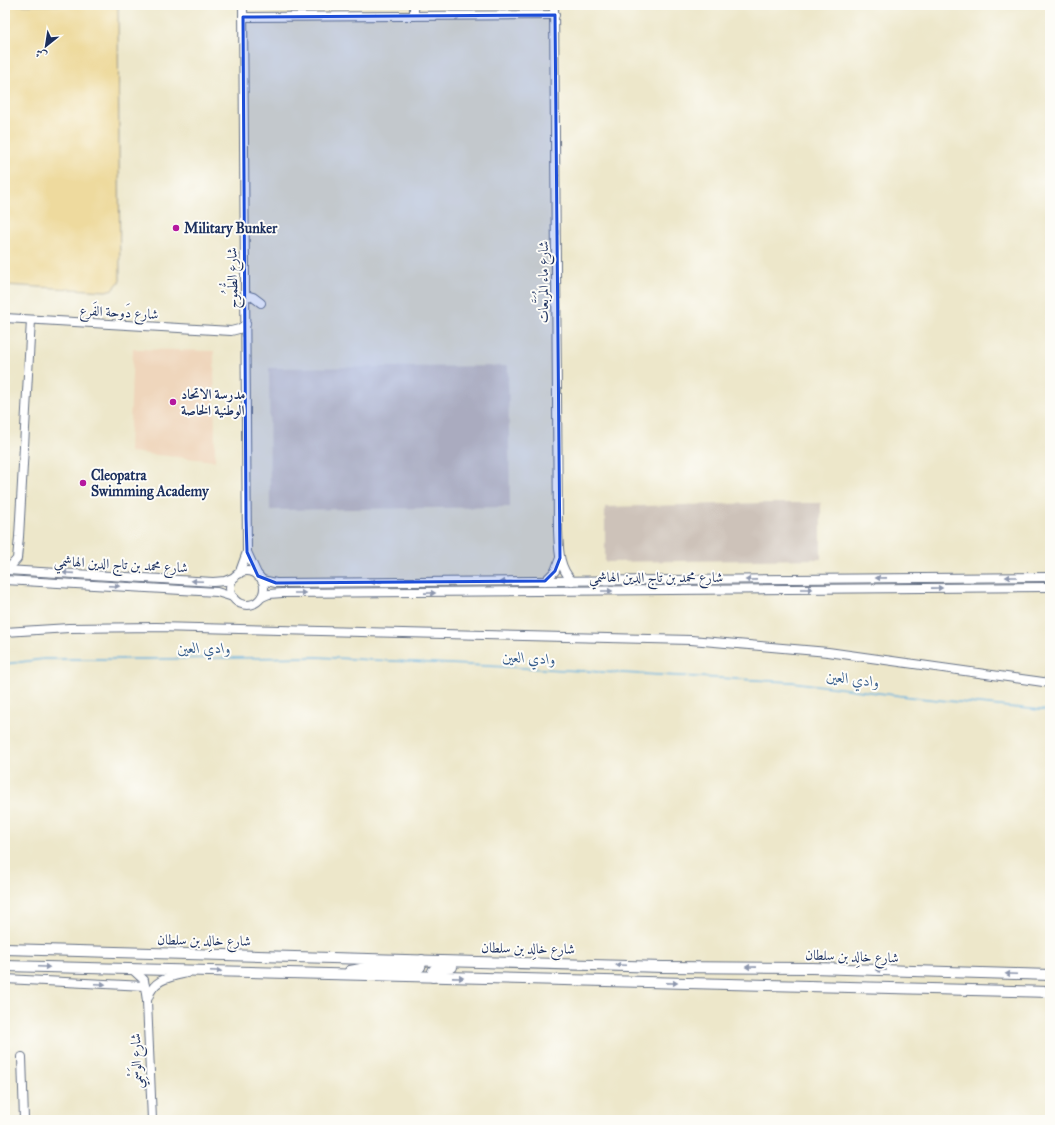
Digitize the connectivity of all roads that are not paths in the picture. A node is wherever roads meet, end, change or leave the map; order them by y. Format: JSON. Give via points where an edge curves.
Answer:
{"nodes":[{"id":1,"x":243,"y":5,"type":"edge"},
{"id":2,"x":414,"y":5,"type":"edge"},
{"id":3,"x":554,"y":5,"type":"edge"},
{"id":4,"x":554,"y":15,"type":"junction"},
{"id":5,"x":414,"y":16,"type":"junction"},
{"id":6,"x":243,"y":17,"type":"junction"},
{"id":7,"x":246,"y":295,"type":"junction"},
{"id":8,"x":261,"y":303,"type":"dead end"},
{"id":9,"x":5,"y":318,"type":"edge"},
{"id":10,"x":31,"y":320,"type":"junction"},
{"id":11,"x":246,"y":324,"type":"junction"},
{"id":12,"x":231,"y":331,"type":"junction"},
{"id":13,"x":246,"y":343,"type":"junction"},
{"id":14,"x":247,"y":552,"type":"junction"},
{"id":15,"x":560,"y":558,"type":"junction"},
{"id":16,"x":16,"y":559,"type":"junction"},
{"id":17,"x":6,"y":570,"type":"edge"},
{"id":18,"x":26,"y":571,"type":"junction"},
{"id":19,"x":237,"y":575,"type":"junction"},
{"id":20,"x":1050,"y":576,"type":"edge"},
{"id":21,"x":1040,"y":577,"type":"junction"},
{"id":22,"x":260,"y":578,"type":"junction"},
{"id":23,"x":5,"y":580,"type":"edge"},
{"id":24,"x":572,"y":581,"type":"junction"},
{"id":25,"x":545,"y":582,"type":"junction"},
{"id":26,"x":1050,"y":587,"type":"edge"},
{"id":27,"x":1005,"y":588,"type":"junction"},
{"id":28,"x":233,"y":597,"type":"junction"},
{"id":29,"x":262,"y":597,"type":"junction"},
{"id":30,"x":5,"y":632,"type":"edge"},
{"id":31,"x":1050,"y":684,"type":"edge"},
{"id":32,"x":5,"y":949,"type":"edge"},
{"id":33,"x":422,"y":960,"type":"junction"},
{"id":34,"x":515,"y":962,"type":"junction"},
{"id":35,"x":5,"y":966,"type":"edge"},
{"id":36,"x":16,"y":966,"type":"junction"},
{"id":37,"x":132,"y":969,"type":"junction"},
{"id":38,"x":195,"y":971,"type":"junction"},
{"id":39,"x":5,"y":975,"type":"edge"},
{"id":40,"x":339,"y":975,"type":"junction"},
{"id":41,"x":1050,"y":975,"type":"edge"},
{"id":42,"x":433,"y":977,"type":"junction"},
{"id":43,"x":5,"y":979,"type":"edge"},
{"id":44,"x":145,"y":986,"type":"junction"},
{"id":45,"x":1050,"y":992,"type":"edge"},
{"id":46,"x":147,"y":1001,"type":"junction"},
{"id":47,"x":22,"y":1057,"type":"dead end"},
{"id":48,"x":24,"y":1120,"type":"edge"},
{"id":49,"x":152,"y":1120,"type":"edge"}],
"edges":[{"from":1,"to":6,"type":"street","name":"شارع الطُّمُوح"},
{"from":2,"to":5,"type":"street"},
{"from":3,"to":4,"type":"street","name":"شارع ماء المُرَبَّعات"},
{"from":4,"to":5,"type":"street"},
{"from":4,"to":15,"type":"street","name":"شارع ماء المُرَبَّعات"},
{"from":5,"to":6,"type":"street"},
{"from":6,"to":7,"type":"street","name":"شارع الطُّمُوح"},
{"from":7,"to":8,"type":"street"},
{"from":7,"to":11,"type":"street","name":"شارع الطُّمُوح"},
{"from":9,"to":10,"type":"street","name":"شارع دَوحة الفَرع"},
{"from":10,"to":12,"type":"street","name":"شارع دَوحة الفَرع"},
{"from":10,"to":16,"type":"street"},
{"from":11,"to":12,"type":"street","name":"شارع دَوحة الفَرع"},
{"from":11,"to":13,"type":"street","name":"شارع الطُّمُوح"},
{"from":12,"to":13,"type":"street"},
{"from":13,"to":14,"type":"street","name":"شارع الطُّمُوح"},
{"from":14,"to":19,"type":"street","name":"شارع الطُّمُوح"},
{"from":14,"to":22,"type":"street","name":"شارع الطُّمُوح"},
{"from":15,"to":24,"type":"street","name":"شارع ماء المُرَبَّعات","via":[[565,573]]},
{"from":15,"to":25,"type":"street","via":[[555,572]]},
{"from":16,"to":17,"type":"street"},
{"from":16,"to":18,"type":"street"},
{"from":17,"to":18,"type":"street","name":"شارع محمد بن تاج الدين الهاشمي"},
{"from":19,"to":18,"type":"street","name":"شارع محمد بن تاج الدين الهاشمي","one_way":true,"via":[[225,581],[213,582]]},
{"from":19,"to":22,"type":"street","via":[[249,572]]},
{"from":19,"to":28,"type":"street","via":[[231,584]]},
{"from":20,"to":21,"type":"street","name":"شارع محمد بن تاج الدين الهاشمي"},
{"from":21,"to":24,"type":"street","name":"شارع محمد بن تاج الدين الهاشمي","one_way":true},
{"from":21,"to":27,"type":"street","via":[[1045,578],[1045,583],[1018,584]]},
{"from":25,"to":22,"type":"street","name":"شارع محمد بن تاج الدين الهاشمي","one_way":true,"via":[[276,583]]},
{"from":22,"to":29,"type":"street","via":[[264,590]]},
{"from":23,"to":28,"type":"street","name":"شارع محمد بن تاج الدين الهاشمي","one_way":true,"via":[[217,592]]},
{"from":24,"to":25,"type":"street","name":"شارع محمد بن تاج الدين الهاشمي"},
{"from":26,"to":27,"type":"street","name":"شارع محمد بن تاج الدين الهاشمي"},
{"from":29,"to":27,"type":"street","name":"شارع محمد بن تاج الدين الهاشمي","one_way":true,"via":[[282,593]]},
{"from":28,"to":29,"type":"street","via":[[246,605],[257,602]]},
{"from":30,"to":31,"type":"street","via":[[156,627],[691,640],[828,652]]},
{"from":32,"to":33,"type":"main road","name":"شارع خالِد بن سلطان"},
{"from":33,"to":34,"type":"main road","name":"شارع خالِد بن سلطان"},
{"from":33,"to":40,"type":"main road","via":[[420,967],[416,969],[366,968]]},
{"from":41,"to":34,"type":"main road","name":"شارع خالِد بن سلطان","one_way":true},
{"from":34,"to":42,"type":"main road","via":[[498,967],[437,967],[433,971]]},
{"from":35,"to":36,"type":"main road"},
{"from":36,"to":37,"type":"main road","one_way":true},
{"from":36,"to":39,"type":"main road"},
{"from":37,"to":38,"type":"main road"},
{"from":37,"to":44,"type":"street","name":"شارع الوَسْمِي","via":[[144,980]]},
{"from":38,"to":40,"type":"main road","one_way":true},
{"from":38,"to":46,"type":"street","via":[[154,985]]},
{"from":40,"to":42,"type":"main road"},
{"from":42,"to":45,"type":"main road","one_way":true},
{"from":43,"to":44,"type":"street","one_way":true},
{"from":44,"to":46,"type":"street","name":"شارع الوَسْمِي"},
{"from":46,"to":49,"type":"street","name":"شارع الوَسْمِي"},
{"from":47,"to":48,"type":"street"}]}
